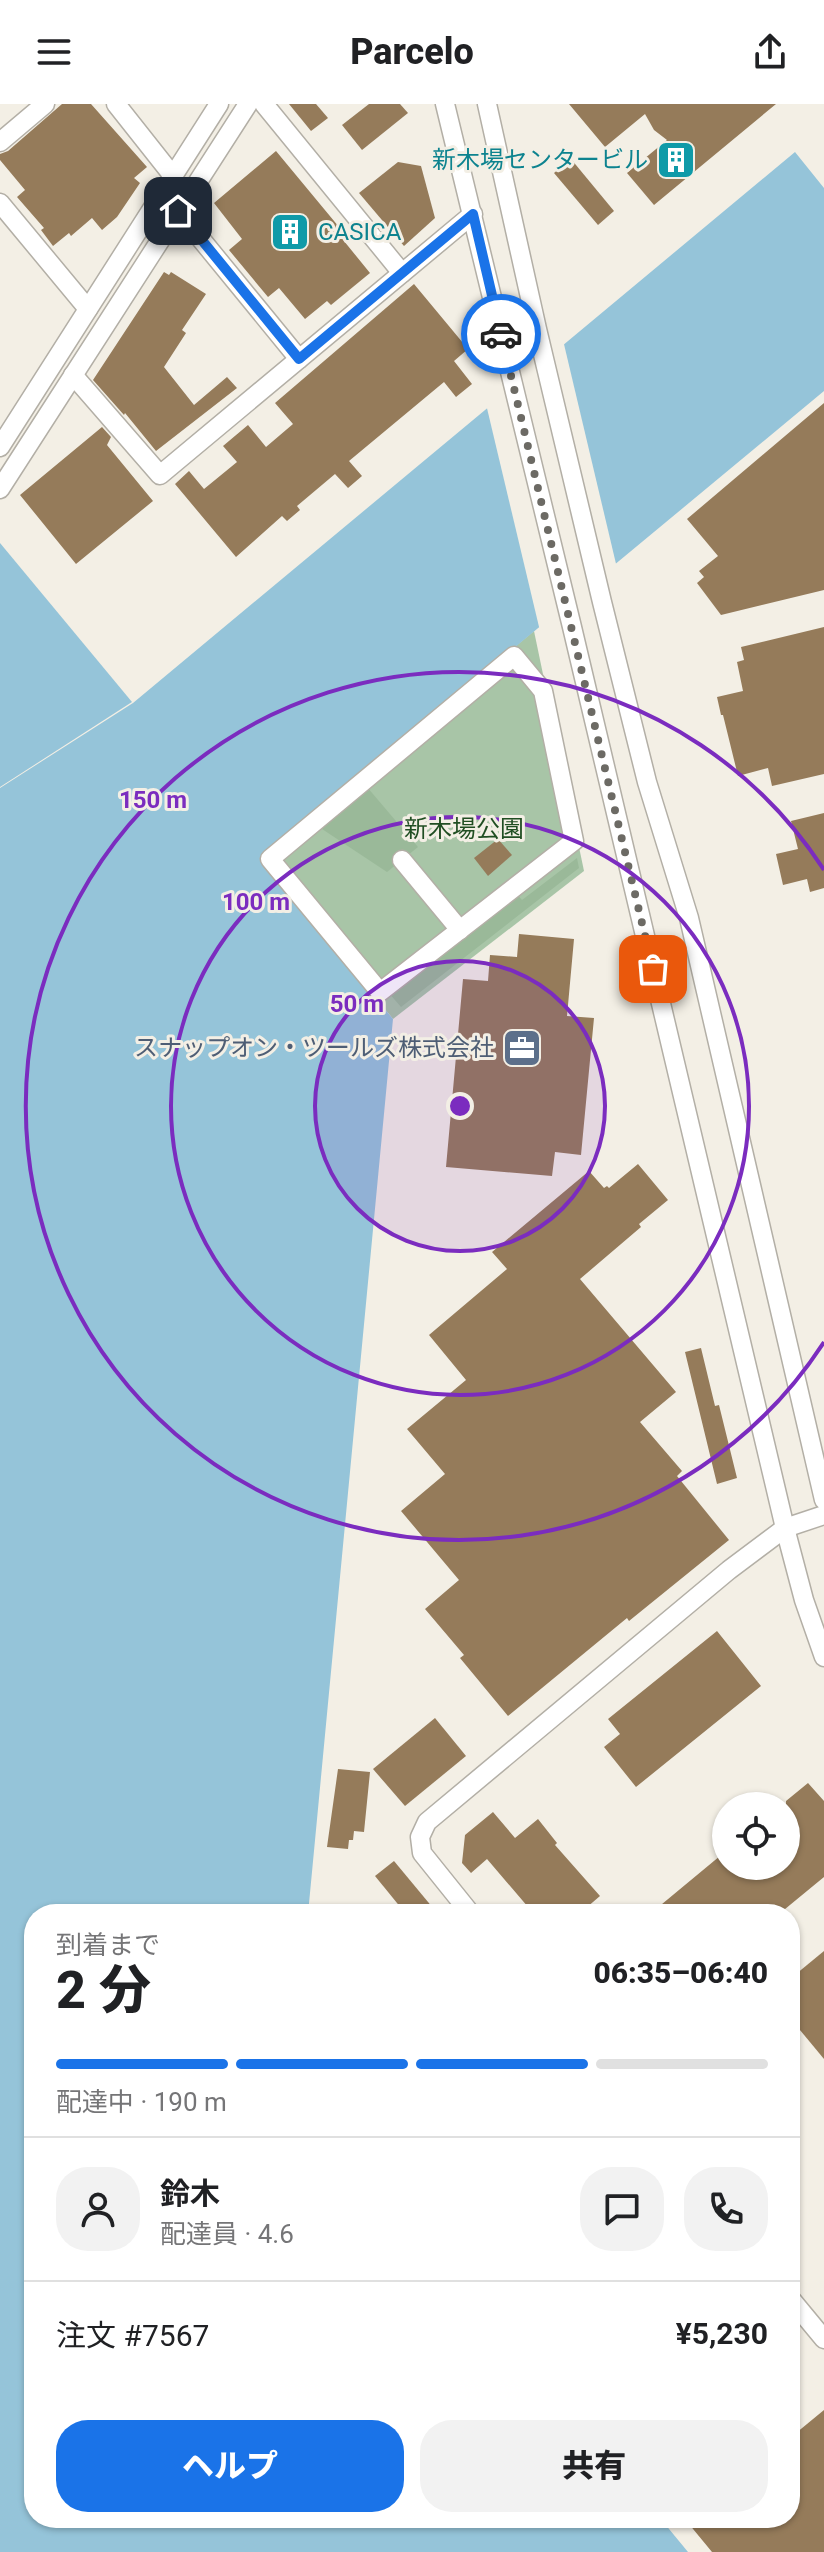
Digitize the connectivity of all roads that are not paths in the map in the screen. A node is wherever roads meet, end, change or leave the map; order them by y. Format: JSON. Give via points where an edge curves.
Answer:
{"nodes":[{"id":1,"x":45,"y":104,"type":"edge"},
{"id":2,"x":116,"y":104,"type":"edge"},
{"id":3,"x":219,"y":104,"type":"edge"},
{"id":4,"x":248,"y":104,"type":"edge"},
{"id":5,"x":264,"y":104,"type":"edge"},
{"id":6,"x":445,"y":104,"type":"edge"},
{"id":7,"x":487,"y":104,"type":"edge"},
{"id":8,"x":0,"y":142,"type":"edge"},
{"id":9,"x":173,"y":176,"type":"junction"},
{"id":10,"x":0,"y":203,"type":"edge"},
{"id":11,"x":178,"y":211,"type":"junction"},
{"id":12,"x":473,"y":214,"type":"junction"},
{"id":13,"x":402,"y":273,"type":"junction"},
{"id":14,"x":88,"y":309,"type":"junction"},
{"id":15,"x":299,"y":359,"type":"junction"},
{"id":16,"x":73,"y":375,"type":"junction"},
{"id":17,"x":0,"y":447,"type":"edge"},
{"id":18,"x":0,"y":489,"type":"edge"},
{"id":19,"x":402,"y":860,"type":"dead end"},
{"id":20,"x":460,"y":930,"type":"junction"},
{"id":21,"x":824,"y":1500,"type":"edge"},
{"id":22,"x":824,"y":1515,"type":"edge"},
{"id":23,"x":785,"y":1528,"type":"junction"},
{"id":24,"x":824,"y":1657,"type":"edge"},
{"id":25,"x":463,"y":1904,"type":"edge"},
{"id":26,"x":800,"y":2310,"type":"edge"},
{"id":27,"x":824,"y":2339,"type":"edge"}],
"edges":[{"from":1,"to":8,"type":"street"},
{"from":2,"to":9,"type":"street"},
{"from":3,"to":9,"type":"street"},
{"from":4,"to":11,"type":"street"},
{"from":5,"to":13,"type":"street"},
{"from":6,"to":12,"type":"street"},
{"from":7,"to":21,"type":"street","via":[[602,602],[647,782],[689,918]]},
{"from":9,"to":14,"type":"street"},
{"from":10,"to":14,"type":"street"},
{"from":11,"to":15,"type":"street"},
{"from":11,"to":16,"type":"street"},
{"from":12,"to":13,"type":"street"},
{"from":12,"to":23,"type":"street"},
{"from":13,"to":15,"type":"street"},
{"from":14,"to":17,"type":"street"},
{"from":15,"to":16,"type":"street","via":[[160,475]]},
{"from":16,"to":18,"type":"street"},
{"from":19,"to":20,"type":"street"},
{"from":20,"to":20,"type":"street","via":[[380,992],[270,859],[514,656],[543,691],[574,841]]},
{"from":22,"to":23,"type":"street"},
{"from":23,"to":24,"type":"street"},
{"from":23,"to":25,"type":"street","via":[[427,1822],[420,1837],[422,1853]]},
{"from":26,"to":27,"type":"street"}]}
